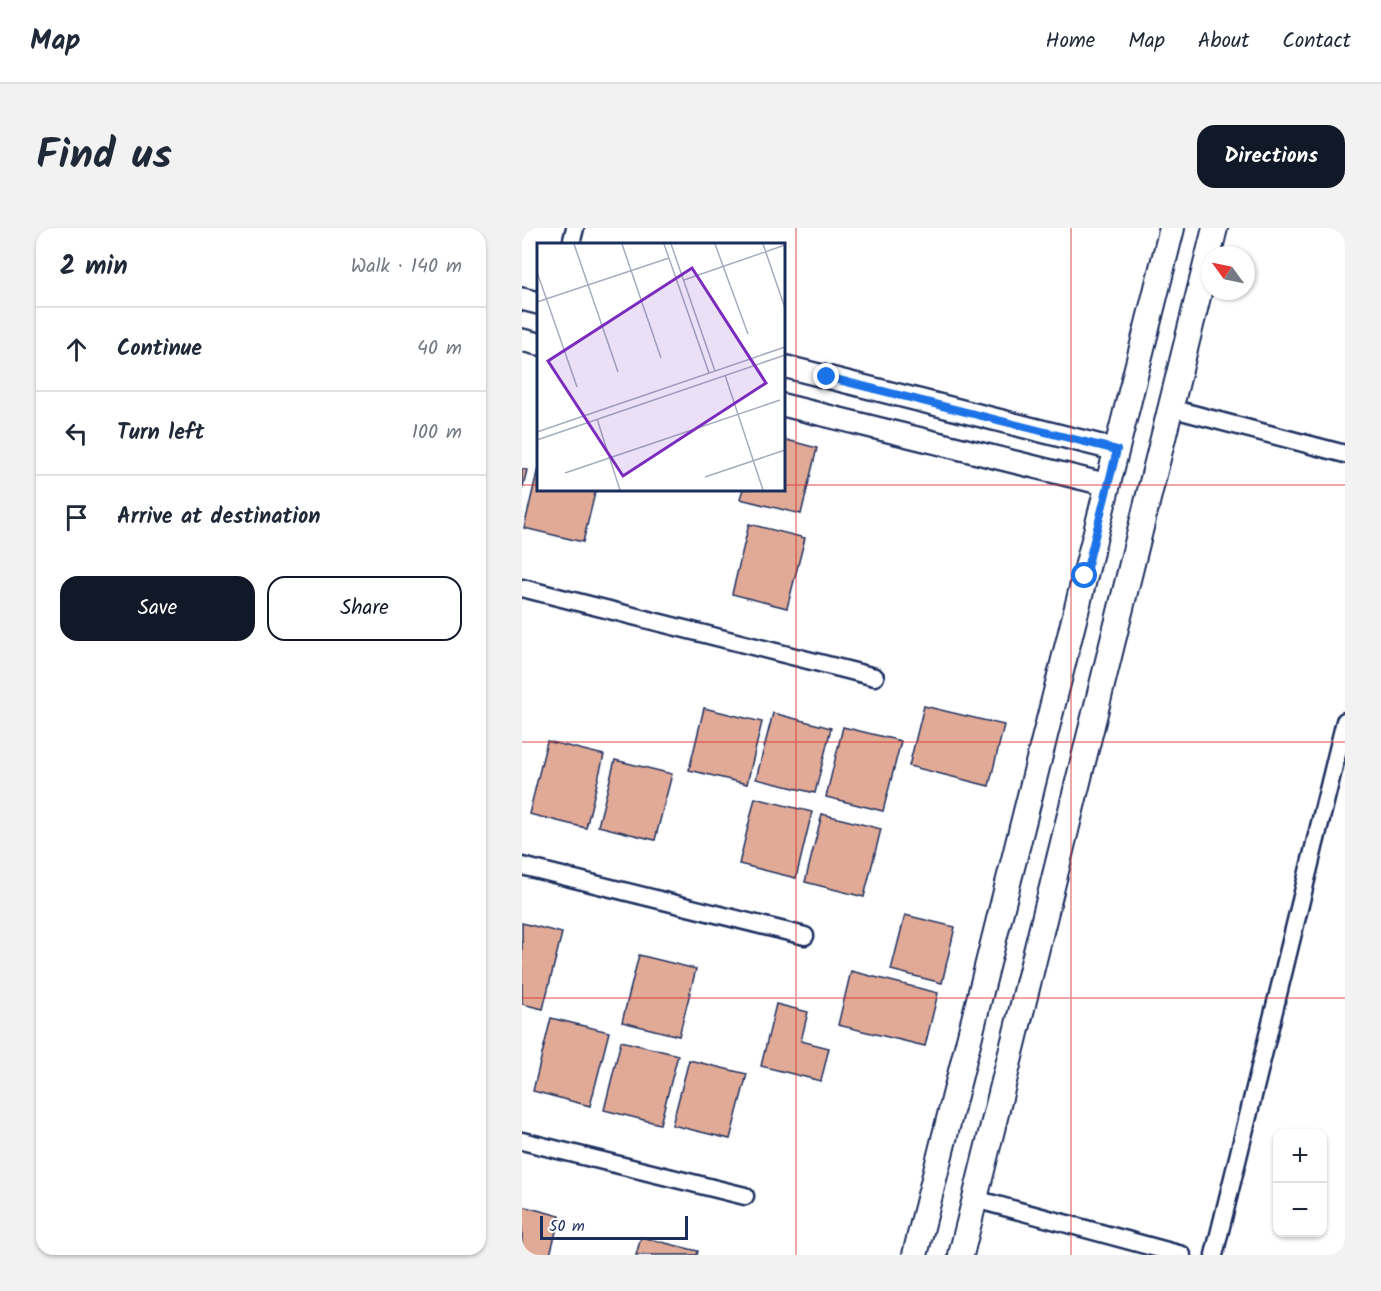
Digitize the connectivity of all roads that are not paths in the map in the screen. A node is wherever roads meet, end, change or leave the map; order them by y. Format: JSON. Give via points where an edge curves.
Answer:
{"nodes":[{"id":1,"x":575,"y":228,"type":"edge"},
{"id":2,"x":1172,"y":228,"type":"edge"},
{"id":3,"x":1215,"y":228,"type":"edge"},
{"id":4,"x":571,"y":243,"type":"edge"},
{"id":5,"x":522,"y":299,"type":"edge"},
{"id":6,"x":537,"y":303,"type":"edge"},
{"id":7,"x":522,"y":340,"type":"edge"},
{"id":8,"x":537,"y":344,"type":"edge"},
{"id":9,"x":784,"y":366,"type":"edge"},
{"id":10,"x":784,"y":405,"type":"edge"},
{"id":11,"x":1170,"y":408,"type":"junction"},
{"id":12,"x":1117,"y":450,"type":"junction"},
{"id":13,"x":1345,"y":454,"type":"edge"},
{"id":14,"x":1108,"y":485,"type":"junction"},
{"id":15,"x":522,"y":588,"type":"edge"},
{"id":16,"x":875,"y":676,"type":"dead end"},
{"id":17,"x":1345,"y":721,"type":"edge"},
{"id":18,"x":522,"y":866,"type":"edge"},
{"id":19,"x":805,"y":936,"type":"dead end"},
{"id":20,"x":522,"y":1141,"type":"edge"},
{"id":21,"x":745,"y":1196,"type":"dead end"},
{"id":22,"x":975,"y":1199,"type":"junction"},
{"id":23,"x":915,"y":1255,"type":"edge"},
{"id":24,"x":961,"y":1255,"type":"edge"},
{"id":25,"x":1182,"y":1255,"type":"edge"},
{"id":26,"x":1214,"y":1255,"type":"edge"}],
"edges":[{"from":1,"to":4,"type":"street"},
{"from":2,"to":12,"type":"main road"},
{"from":3,"to":11,"type":"main road"},
{"from":5,"to":6,"type":"street"},
{"from":7,"to":8,"type":"street"},
{"from":9,"to":12,"type":"street"},
{"from":10,"to":14,"type":"street"},
{"from":11,"to":13,"type":"street"},
{"from":11,"to":22,"type":"main road"},
{"from":12,"to":14,"type":"main road"},
{"from":14,"to":23,"type":"main road"},
{"from":15,"to":16,"type":"street"},
{"from":17,"to":26,"type":"street"},
{"from":18,"to":19,"type":"street"},
{"from":20,"to":21,"type":"street"},
{"from":22,"to":24,"type":"main road"},
{"from":22,"to":25,"type":"street"}]}
